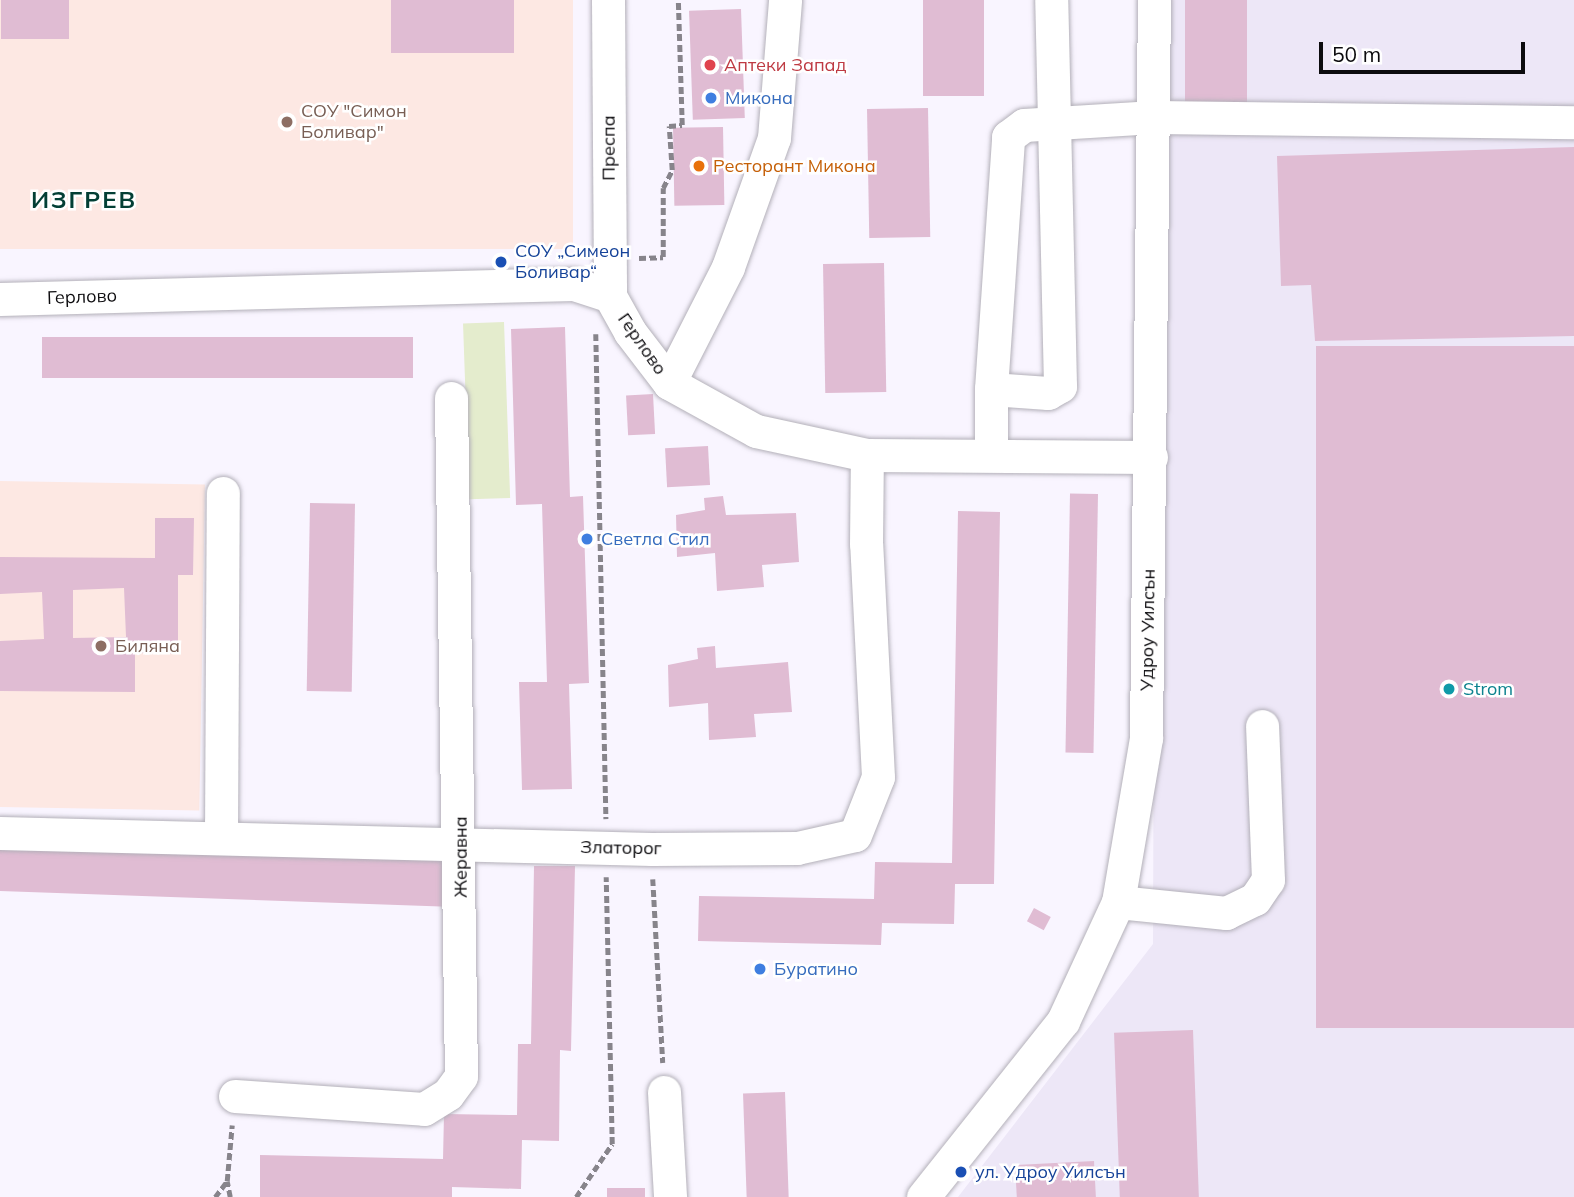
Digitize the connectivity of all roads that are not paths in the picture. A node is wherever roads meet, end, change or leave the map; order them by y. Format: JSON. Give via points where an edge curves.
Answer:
{"nodes":[{"id":1,"x":608,"y":0,"type":"edge"},
{"id":2,"x":785,"y":0,"type":"edge"},
{"id":3,"x":1051,"y":0,"type":"edge"},
{"id":4,"x":1154,"y":0,"type":"edge"},
{"id":5,"x":1154,"y":117,"type":"junction"},
{"id":6,"x":1057,"y":121,"type":"junction"},
{"id":7,"x":1574,"y":122,"type":"edge"},
{"id":8,"x":603,"y":294,"type":"junction"},
{"id":9,"x":0,"y":299,"type":"edge"},
{"id":10,"x":669,"y":383,"type":"junction"},
{"id":11,"x":991,"y":389,"type":"junction"},
{"id":12,"x":452,"y":398,"type":"dead end"},
{"id":13,"x":867,"y":455,"type":"junction"},
{"id":14,"x":991,"y":455,"type":"junction"},
{"id":15,"x":1151,"y":457,"type":"junction"},
{"id":16,"x":223,"y":493,"type":"dead end"},
{"id":17,"x":1262,"y":726,"type":"dead end"},
{"id":18,"x":0,"y":833,"type":"edge"},
{"id":19,"x":221,"y":836,"type":"junction"},
{"id":20,"x":461,"y":845,"type":"junction"},
{"id":21,"x":1118,"y":902,"type":"junction"},
{"id":22,"x":664,"y":1092,"type":"road end"},
{"id":23,"x":235,"y":1096,"type":"road end"},
{"id":24,"x":670,"y":1197,"type":"edge"},
{"id":25,"x":923,"y":1197,"type":"edge"}],
"edges":[{"from":1,"to":8,"type":"street","name":"Преспа","via":[[610,260]]},
{"from":2,"to":10,"type":"street","via":[[774,138],[727,267]]},
{"from":3,"to":6,"type":"street"},
{"from":4,"to":5,"type":"street","name":"Удроу Уилсън"},
{"from":5,"to":6,"type":"street"},
{"from":5,"to":7,"type":"street"},
{"from":5,"to":15,"type":"street","name":"Удроу Уилсън"},
{"from":6,"to":11,"type":"street","via":[[1024,125],[1009,137]]},
{"from":6,"to":11,"type":"street","via":[[1059,386],[1048,393]]},
{"from":8,"to":9,"type":"street","name":"Герлово","via":[[574,284]]},
{"from":8,"to":10,"type":"street","name":"Герлово"},
{"from":10,"to":13,"type":"street","name":"Герлово","via":[[756,431]]},
{"from":11,"to":14,"type":"street"},
{"from":12,"to":20,"type":"street","name":"Жеравна"},
{"from":13,"to":14,"type":"street","name":"Герлово"},
{"from":13,"to":20,"type":"street","name":"Златорог","via":[[866,544],[878,777],[855,835],[797,848]]},
{"from":14,"to":15,"type":"street","name":"Герлово"},
{"from":15,"to":21,"type":"street","name":"Удроу Уилсън","via":[[1146,738]]},
{"from":16,"to":19,"type":"street"},
{"from":17,"to":21,"type":"street","via":[[1268,880],[1255,900],[1226,913]]},
{"from":18,"to":19,"type":"street","name":"Златорог"},
{"from":19,"to":20,"type":"street","name":"Златорог"},
{"from":20,"to":23,"type":"street","name":"Жеравна","via":[[461,1076],[448,1094],[424,1109]]},
{"from":21,"to":25,"type":"street","name":"Удроу Уилсън","via":[[1063,1021]]},
{"from":22,"to":24,"type":"street"}]}
